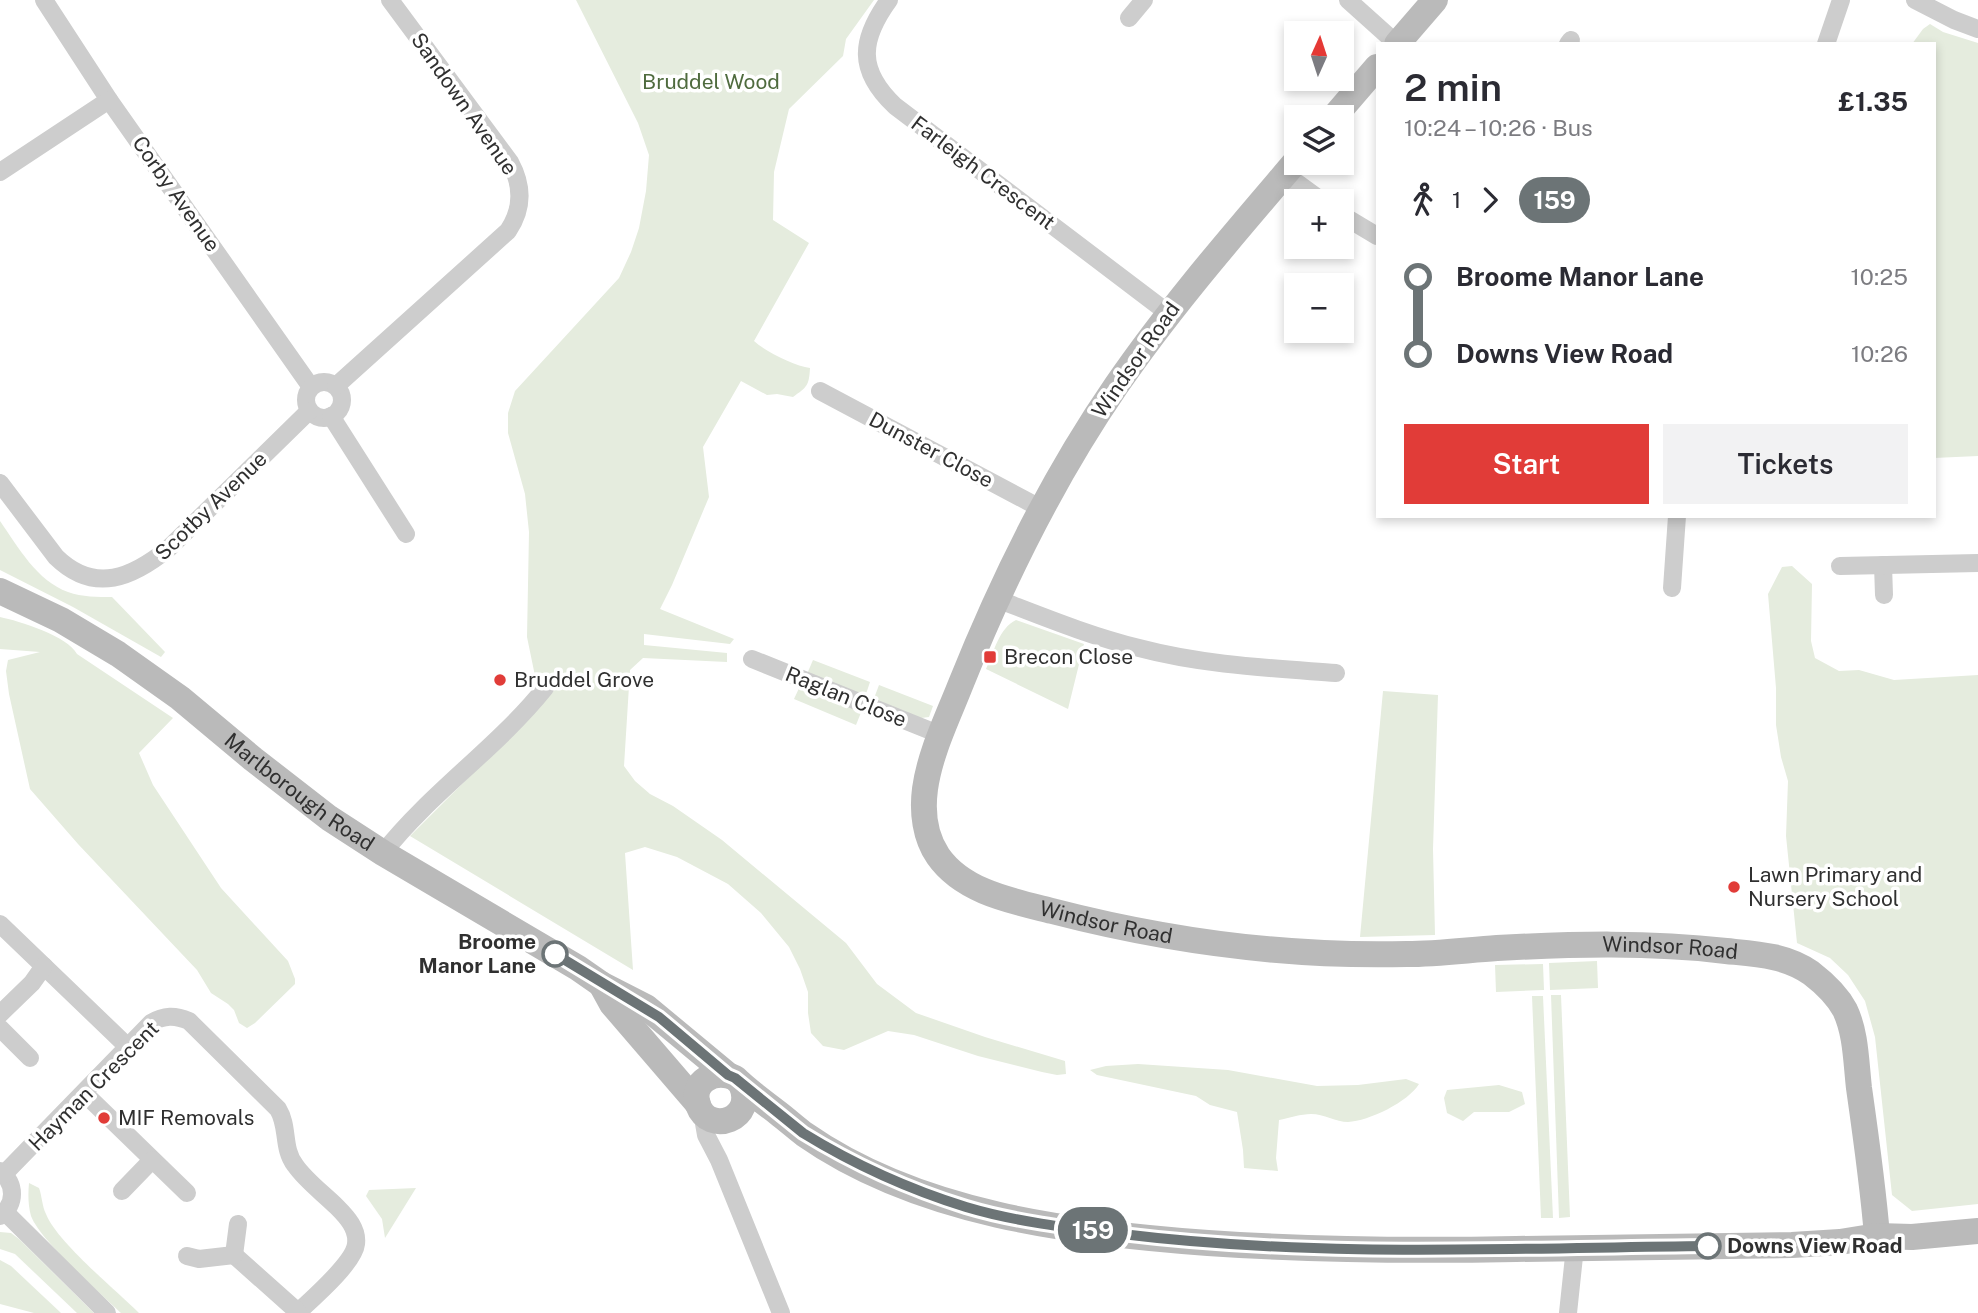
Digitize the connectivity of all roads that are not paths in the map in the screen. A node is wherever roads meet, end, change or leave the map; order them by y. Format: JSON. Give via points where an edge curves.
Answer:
{"nodes":[{"id":1,"x":44,"y":0,"type":"edge"},
{"id":2,"x":390,"y":0,"type":"edge"},
{"id":3,"x":889,"y":0,"type":"edge"},
{"id":4,"x":1144,"y":0,"type":"edge"},
{"id":5,"x":1348,"y":0,"type":"edge"},
{"id":6,"x":1435,"y":0,"type":"edge"},
{"id":7,"x":1841,"y":0,"type":"edge"},
{"id":8,"x":1915,"y":0,"type":"edge"},
{"id":9,"x":1129,"y":18,"type":"dead end"},
{"id":10,"x":1978,"y":29,"type":"edge"},
{"id":11,"x":1395,"y":42,"type":"edge"},
{"id":12,"x":1399,"y":42,"type":"edge"},
{"id":13,"x":1827,"y":42,"type":"edge"},
{"id":14,"x":1376,"y":67,"type":"edge"},
{"id":15,"x":109,"y":100,"type":"junction"},
{"id":16,"x":1344,"y":105,"type":"edge"},
{"id":17,"x":0,"y":172,"type":"edge"},
{"id":18,"x":1284,"y":175,"type":"edge"},
{"id":19,"x":1298,"y":175,"type":"edge"},
{"id":20,"x":1311,"y":189,"type":"edge"},
{"id":21,"x":1354,"y":222,"type":"edge"},
{"id":22,"x":1376,"y":235,"type":"edge"},
{"id":23,"x":1168,"y":313,"type":"junction"},
{"id":24,"x":311,"y":387,"type":"junction"},
{"id":25,"x":336,"y":387,"type":"junction"},
{"id":26,"x":820,"y":391,"type":"dead end"},
{"id":27,"x":309,"y":411,"type":"junction"},
{"id":28,"x":331,"y":416,"type":"junction"},
{"id":29,"x":0,"y":483,"type":"edge"},
{"id":30,"x":1042,"y":509,"type":"junction"},
{"id":31,"x":1677,"y":518,"type":"edge"},
{"id":32,"x":406,"y":534,"type":"dead end"},
{"id":33,"x":1978,"y":562,"type":"edge"},
{"id":34,"x":1883,"y":565,"type":"junction"},
{"id":35,"x":1840,"y":566,"type":"dead end"},
{"id":36,"x":1672,"y":588,"type":"dead end"},
{"id":37,"x":1,"y":593,"type":"edge"},
{"id":38,"x":1884,"y":595,"type":"dead end"},
{"id":39,"x":997,"y":599,"type":"junction"},
{"id":40,"x":752,"y":659,"type":"dead end"},
{"id":41,"x":1336,"y":673,"type":"dead end"},
{"id":42,"x":545,"y":688,"type":"dead end"},
{"id":43,"x":941,"y":734,"type":"junction"},
{"id":44,"x":383,"y":853,"type":"junction"},
{"id":45,"x":0,"y":924,"type":"edge"},
{"id":46,"x":44,"y":966,"type":"junction"},
{"id":47,"x":601,"y":984,"type":"junction"},
{"id":48,"x":0,"y":1014,"type":"edge"},
{"id":49,"x":0,"y":1028,"type":"edge"},
{"id":50,"x":128,"y":1047,"type":"junction"},
{"id":51,"x":30,"y":1058,"type":"dead end"},
{"id":52,"x":735,"y":1079,"type":"junction"},
{"id":53,"x":85,"y":1093,"type":"junction"},
{"id":54,"x":700,"y":1108,"type":"junction"},
{"id":55,"x":731,"y":1119,"type":"junction"},
{"id":56,"x":803,"y":1133,"type":"junction"},
{"id":57,"x":152,"y":1160,"type":"junction"},
{"id":58,"x":719,"y":1160,"type":"junction"},
{"id":59,"x":2,"y":1173,"type":"edge"},
{"id":60,"x":121,"y":1191,"type":"dead end"},
{"id":61,"x":187,"y":1193,"type":"dead end"},
{"id":62,"x":3,"y":1214,"type":"edge"},
{"id":63,"x":238,"y":1224,"type":"dead end"},
{"id":64,"x":1978,"y":1231,"type":"edge"},
{"id":65,"x":1877,"y":1236,"type":"junction"},
{"id":66,"x":1575,"y":1247,"type":"junction"},
{"id":67,"x":234,"y":1255,"type":"junction"},
{"id":68,"x":187,"y":1256,"type":"dead end"},
{"id":69,"x":107,"y":1313,"type":"edge"},
{"id":70,"x":298,"y":1313,"type":"edge"},
{"id":71,"x":781,"y":1313,"type":"edge"},
{"id":72,"x":1568,"y":1313,"type":"edge"}],
"edges":[{"from":1,"to":15,"type":"street","name":"Corby Avenue"},
{"from":2,"to":25,"type":"street","name":"Sandown Avenue","via":[[510,162],[520,191],[519,211],[508,231]]},
{"from":3,"to":23,"type":"street","name":"Farleigh Crescent","via":[[871,30],[866,56],[869,72],[883,94]]},
{"from":4,"to":9,"type":"street"},
{"from":5,"to":11,"type":"street"},
{"from":6,"to":12,"type":"main road"},
{"from":7,"to":13,"type":"street"},
{"from":8,"to":10,"type":"street"},
{"from":14,"to":16,"type":"main road"},
{"from":15,"to":17,"type":"street"},
{"from":15,"to":24,"type":"street","name":"Corby Avenue"},
{"from":18,"to":23,"type":"main road","name":"Windsor Road"},
{"from":19,"to":20,"type":"street"},
{"from":21,"to":22,"type":"street"},
{"from":23,"to":30,"type":"main road","name":"Windsor Road","via":[[1113,390]]},
{"from":24,"to":25,"type":"street","via":[[324,382]]},
{"from":24,"to":27,"type":"street","via":[[306,398]]},
{"from":25,"to":28,"type":"street","via":[[341,403]]},
{"from":26,"to":30,"type":"street","name":"Dunster Close"},
{"from":27,"to":28,"type":"street","via":[[319,417]]},
{"from":27,"to":29,"type":"street","name":"Scotby Avenue","via":[[169,548],[133,572],[100,579],[67,568]]},
{"from":28,"to":32,"type":"street"},
{"from":30,"to":39,"type":"main road","name":"Windsor Road"},
{"from":31,"to":36,"type":"street"},
{"from":33,"to":34,"type":"street"},
{"from":34,"to":35,"type":"street"},
{"from":34,"to":38,"type":"street"},
{"from":37,"to":44,"type":"main road","name":"Marlborough Road","via":[[61,620],[139,668],[290,789]]},
{"from":39,"to":41,"type":"street","via":[[1067,627],[1142,649],[1224,663]]},
{"from":39,"to":43,"type":"main road","name":"Windsor Road"},
{"from":40,"to":43,"type":"street","name":"Raglan Close"},
{"from":42,"to":44,"type":"street"},
{"from":43,"to":65,"type":"main road","name":"Windsor Road","via":[[925,786],[929,839],[952,872],[970,884],[1032,906],[1156,934],[1274,950],[1407,954],[1638,944],[1763,955],[1799,966],[1832,991],[1849,1021]]},
{"from":44,"to":47,"type":"main road","name":"Marlborough Road"},
{"from":45,"to":46,"type":"street"},
{"from":46,"to":48,"type":"street"},
{"from":46,"to":50,"type":"street"},
{"from":47,"to":52,"type":"main road","name":"Marlborough Road","via":[[646,1007]]},
{"from":47,"to":54,"type":"main road","name":"Marlborough Road","via":[[612,1004]]},
{"from":49,"to":51,"type":"street"},
{"from":50,"to":53,"type":"street","name":"Hayman Crescent"},
{"from":50,"to":70,"type":"street","name":"Hayman Crescent","via":[[151,1023],[179,1016],[278,1109],[289,1157],[352,1225],[356,1243],[348,1262]]},
{"from":52,"to":54,"type":"main road","via":[[720,1074],[706,1079],[698,1091]]},
{"from":52,"to":55,"type":"main road","via":[[745,1100]]},
{"from":52,"to":56,"type":"main road","name":"Marlborough Road"},
{"from":53,"to":57,"type":"street"},
{"from":53,"to":59,"type":"street","name":"Hayman Crescent"},
{"from":54,"to":55,"type":"main road","via":[[715,1121]]},
{"from":54,"to":58,"type":"street","via":[[706,1135]]},
{"from":55,"to":56,"type":"main road","name":"Marlborough Road"},
{"from":55,"to":58,"type":"street"},
{"from":56,"to":66,"type":"main road","name":"Marlborough Road","via":[[853,1163],[947,1201],[1105,1232],[1314,1249]]},
{"from":57,"to":60,"type":"street"},
{"from":57,"to":61,"type":"street"},
{"from":58,"to":71,"type":"street"},
{"from":59,"to":62,"type":"street","via":[[12,1189],[10,1205]]},
{"from":62,"to":69,"type":"street"},
{"from":63,"to":67,"type":"street"},
{"from":64,"to":65,"type":"main road","name":"Marlborough Road"},
{"from":65,"to":66,"type":"main road","name":"Marlborough Road","via":[[1791,1245]]},
{"from":66,"to":72,"type":"street"},
{"from":67,"to":68,"type":"street"},
{"from":67,"to":70,"type":"street"}]}
